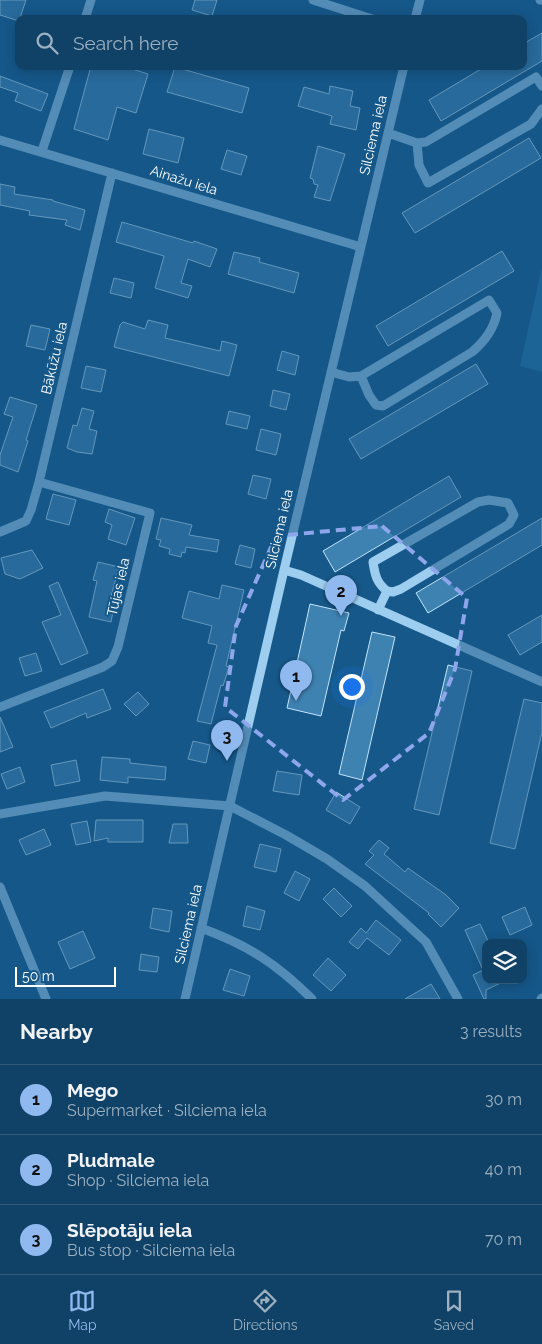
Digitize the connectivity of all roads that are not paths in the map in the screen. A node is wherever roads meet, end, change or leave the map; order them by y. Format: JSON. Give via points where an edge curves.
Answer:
{"nodes":[{"id":1,"x":91,"y":0,"type":"edge"},
{"id":2,"x":313,"y":0,"type":"edge"},
{"id":3,"x":420,"y":0,"type":"edge"},
{"id":4,"x":86,"y":15,"type":"edge"},
{"id":5,"x":360,"y":15,"type":"edge"},
{"id":6,"x":416,"y":15,"type":"edge"},
{"id":7,"x":69,"y":70,"type":"edge"},
{"id":8,"x":403,"y":70,"type":"edge"},
{"id":9,"x":542,"y":86,"type":"edge"},
{"id":10,"x":542,"y":109,"type":"edge"},
{"id":11,"x":388,"y":133,"type":"junction"},
{"id":12,"x":0,"y":140,"type":"edge"},
{"id":13,"x":417,"y":143,"type":"junction"},
{"id":14,"x":42,"y":151,"type":"junction"},
{"id":15,"x":112,"y":173,"type":"junction"},
{"id":16,"x":361,"y":247,"type":"junction"},
{"id":17,"x":331,"y":372,"type":"junction"},
{"id":18,"x":361,"y":376,"type":"junction"},
{"id":19,"x":39,"y":482,"type":"junction"},
{"id":20,"x":0,"y":532,"type":"edge"},
{"id":21,"x":284,"y":570,"type":"junction"},
{"id":22,"x":387,"y":591,"type":"junction"},
{"id":23,"x":378,"y":610,"type":"junction"},
{"id":24,"x":541,"y":680,"type":"edge"},
{"id":25,"x":0,"y":707,"type":"edge"},
{"id":26,"x":230,"y":806,"type":"junction"},
{"id":27,"x":0,"y":814,"type":"edge"},
{"id":28,"x":0,"y":887,"type":"edge"},
{"id":29,"x":201,"y":928,"type":"junction"},
{"id":30,"x":46,"y":999,"type":"edge"},
{"id":31,"x":185,"y":999,"type":"edge"},
{"id":32,"x":312,"y":999,"type":"edge"},
{"id":33,"x":458,"y":999,"type":"edge"}],
"edges":[{"from":1,"to":4,"type":"street"},
{"from":2,"to":5,"type":"street"},
{"from":3,"to":6,"type":"street"},
{"from":7,"to":14,"type":"street"},
{"from":8,"to":11,"type":"street","name":"Silciema iela"},
{"from":9,"to":13,"type":"street","via":[[536,77],[426,142]]},
{"from":10,"to":13,"type":"street","via":[[531,124],[428,183],[419,165]]},
{"from":11,"to":13,"type":"street"},
{"from":11,"to":16,"type":"street","name":"Silciema iela"},
{"from":12,"to":14,"type":"street","name":"Ainažu iela"},
{"from":14,"to":15,"type":"street","name":"Ainažu iela"},
{"from":15,"to":16,"type":"street","name":"Ainažu iela"},
{"from":15,"to":19,"type":"street","name":"Bākūžu iela"},
{"from":16,"to":17,"type":"street","name":"Silciema iela"},
{"from":17,"to":18,"type":"street","via":[[348,377]]},
{"from":17,"to":21,"type":"street","name":"Silciema iela"},
{"from":18,"to":18,"type":"street","via":[[489,300],[497,313],[495,324],[479,347],[383,406],[376,405]]},
{"from":19,"to":20,"type":"street","name":"Bākūžu iela","via":[[26,521]]},
{"from":19,"to":25,"type":"street","name":"Tūjas iela","via":[[150,513],[118,647],[112,660]]},
{"from":21,"to":23,"type":"street"},
{"from":21,"to":26,"type":"street","name":"Silciema iela"},
{"from":22,"to":22,"type":"street","via":[[375,577],[373,562],[478,502],[508,503],[514,514],[509,524],[401,588]]},
{"from":22,"to":23,"type":"street"},
{"from":23,"to":24,"type":"street"},
{"from":26,"to":27,"type":"street","via":[[105,796]]},
{"from":26,"to":29,"type":"street","name":"Silciema iela"},
{"from":26,"to":33,"type":"street","via":[[286,835],[365,886],[426,942]]},
{"from":28,"to":30,"type":"street"},
{"from":29,"to":31,"type":"street","name":"Silciema iela"},
{"from":29,"to":32,"type":"street","via":[[225,937],[276,965]]}]}
